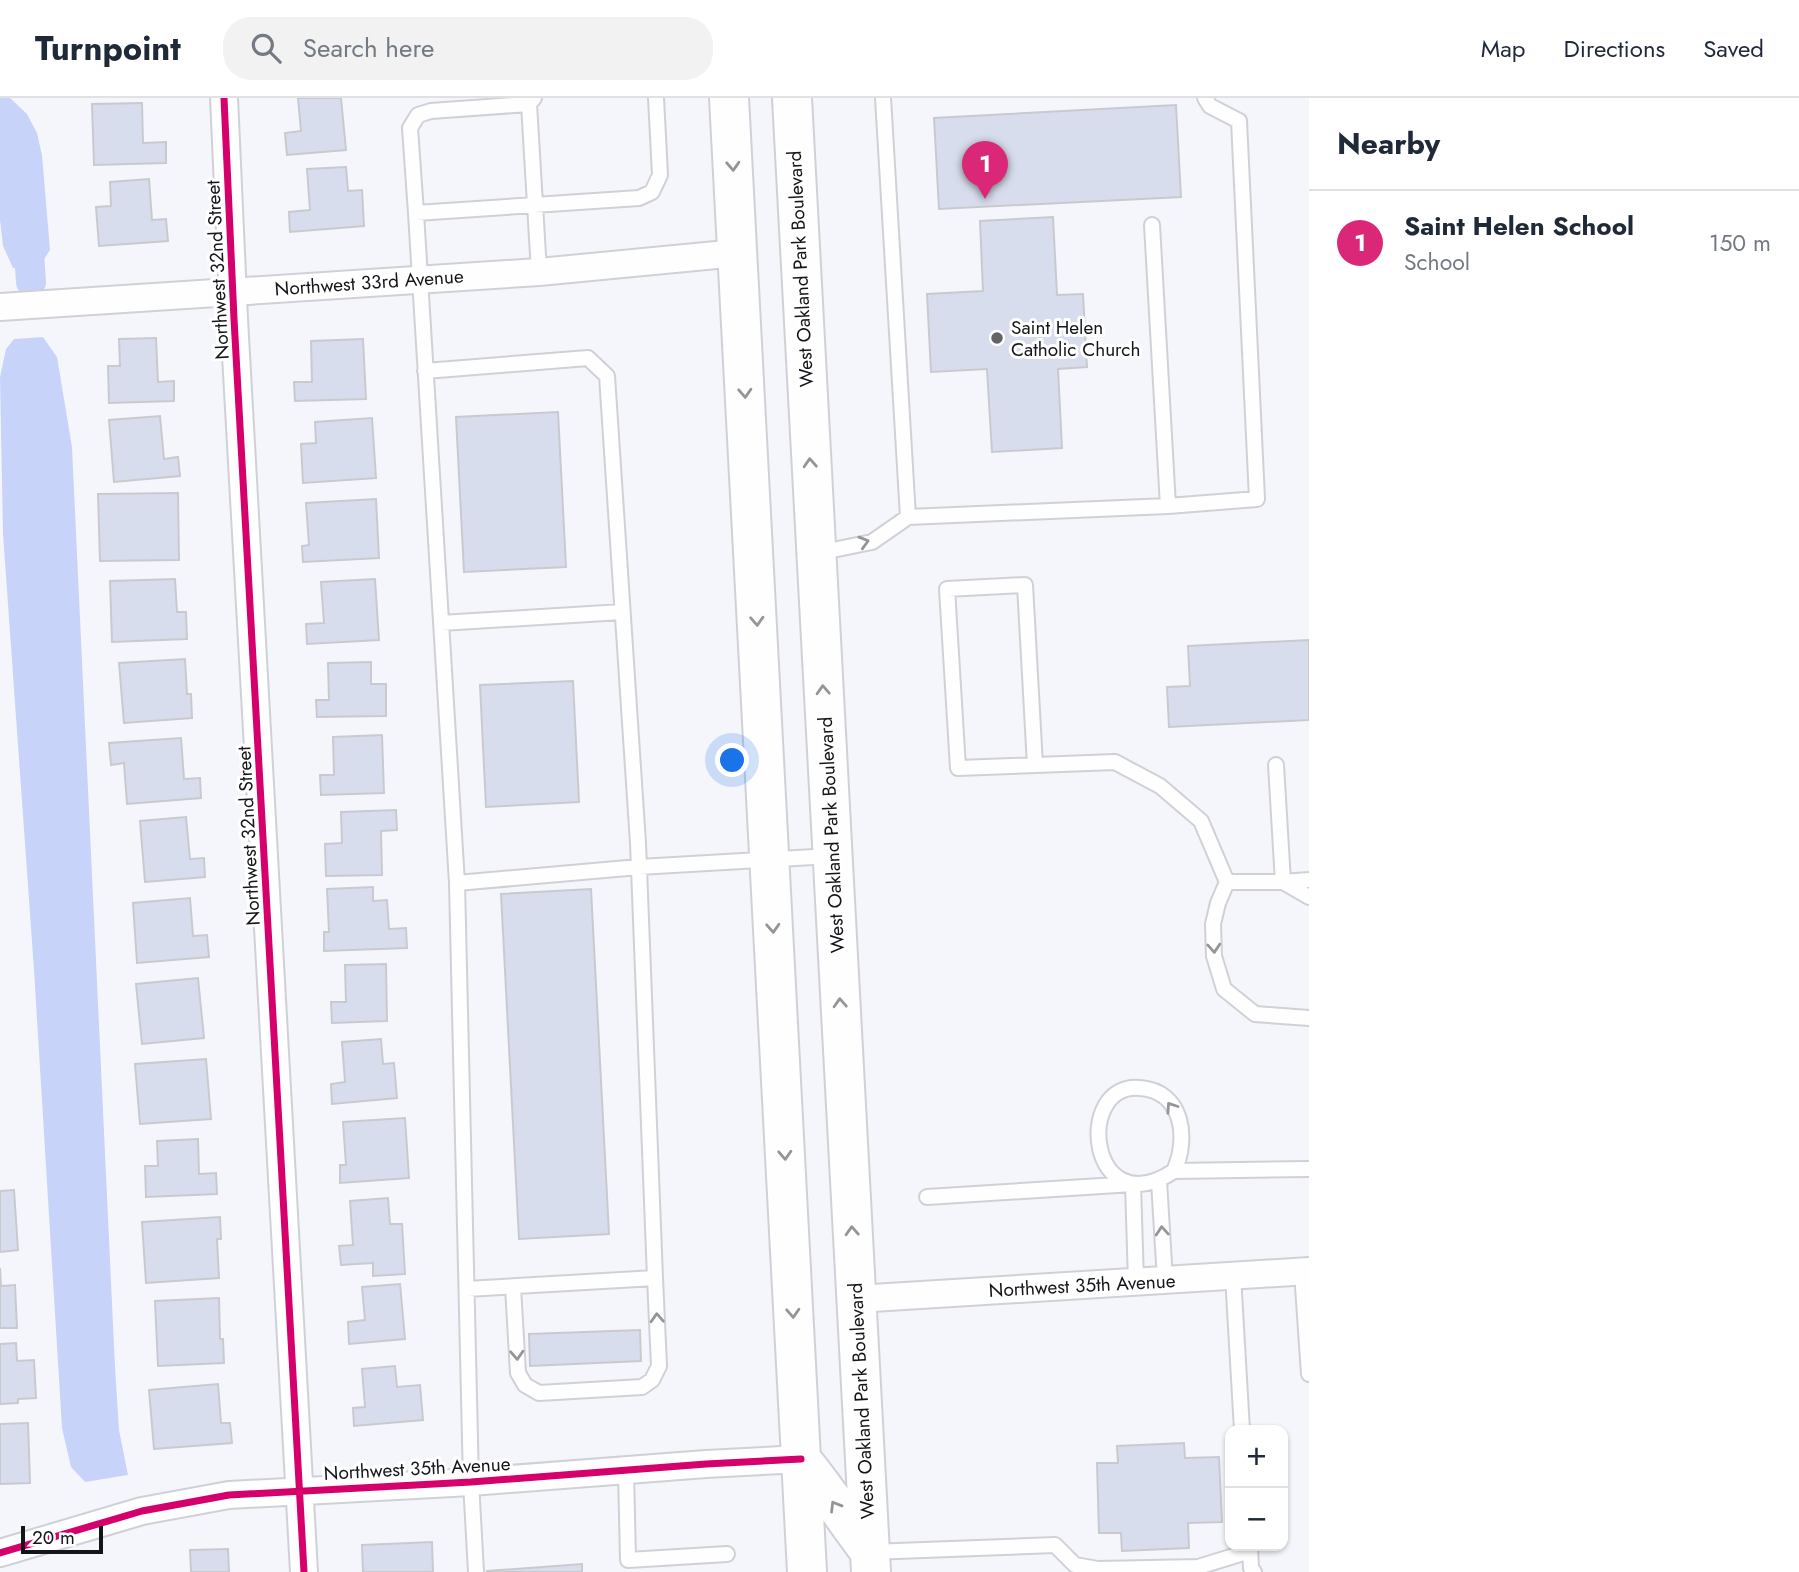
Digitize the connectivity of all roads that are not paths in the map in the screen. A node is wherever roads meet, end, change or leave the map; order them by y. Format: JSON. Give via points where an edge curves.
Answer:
{"nodes":[{"id":1,"x":224,"y":98,"type":"edge"},
{"id":2,"x":656,"y":98,"type":"edge"},
{"id":3,"x":729,"y":98,"type":"edge"},
{"id":4,"x":792,"y":98,"type":"edge"},
{"id":5,"x":883,"y":98,"type":"edge"},
{"id":6,"x":1205,"y":98,"type":"edge"},
{"id":7,"x":531,"y":101,"type":"edge"},
{"id":8,"x":535,"y":205,"type":"junction"},
{"id":9,"x":416,"y":213,"type":"junction"},
{"id":10,"x":1152,"y":225,"type":"dead end"},
{"id":11,"x":737,"y":253,"type":"junction"},
{"id":12,"x":539,"y":272,"type":"junction"},
{"id":13,"x":419,"y":279,"type":"junction"},
{"id":14,"x":233,"y":291,"type":"junction"},
{"id":15,"x":0,"y":307,"type":"edge"},
{"id":16,"x":425,"y":371,"type":"junction"},
{"id":17,"x":1168,"y":506,"type":"junction"},
{"id":18,"x":908,"y":517,"type":"junction"},
{"id":19,"x":815,"y":553,"type":"junction"},
{"id":20,"x":622,"y":612,"type":"junction"},
{"id":21,"x":441,"y":623,"type":"junction"},
{"id":22,"x":1035,"y":765,"type":"junction"},
{"id":23,"x":1276,"y":765,"type":"dead end"},
{"id":24,"x":832,"y":856,"type":"junction"},
{"id":25,"x":769,"y":860,"type":"junction"},
{"id":26,"x":639,"y":867,"type":"junction"},
{"id":27,"x":1309,"y":880,"type":"edge"},
{"id":28,"x":1227,"y":882,"type":"junction"},
{"id":29,"x":1283,"y":882,"type":"junction"},
{"id":30,"x":457,"y":883,"type":"junction"},
{"id":31,"x":1309,"y":897,"type":"edge"},
{"id":32,"x":1309,"y":1018,"type":"edge"},
{"id":33,"x":1309,"y":1169,"type":"edge"},
{"id":34,"x":1174,"y":1171,"type":"junction"},
{"id":35,"x":1159,"y":1181,"type":"junction"},
{"id":36,"x":1133,"y":1184,"type":"junction"},
{"id":37,"x":927,"y":1197,"type":"dead end"},
{"id":38,"x":1305,"y":1271,"type":"edge"},
{"id":39,"x":1233,"y":1276,"type":"junction"},
{"id":40,"x":655,"y":1279,"type":"junction"},
{"id":41,"x":1165,"y":1280,"type":"junction"},
{"id":42,"x":1136,"y":1282,"type":"junction"},
{"id":43,"x":513,"y":1287,"type":"junction"},
{"id":44,"x":467,"y":1289,"type":"junction"},
{"id":45,"x":856,"y":1299,"type":"junction"},
{"id":46,"x":1309,"y":1374,"type":"edge"},
{"id":47,"x":1242,"y":1425,"type":"edge"},
{"id":48,"x":802,"y":1459,"type":"junction"},
{"id":49,"x":626,"y":1470,"type":"junction"},
{"id":50,"x":471,"y":1482,"type":"junction"},
{"id":51,"x":300,"y":1490,"type":"junction"},
{"id":52,"x":1242,"y":1551,"type":"edge"},
{"id":53,"x":1250,"y":1551,"type":"edge"},
{"id":54,"x":0,"y":1553,"type":"edge"},
{"id":55,"x":727,"y":1554,"type":"dead end"},
{"id":56,"x":870,"y":1562,"type":"edge"},
{"id":57,"x":625,"y":1566,"type":"edge"},
{"id":58,"x":304,"y":1572,"type":"edge"},
{"id":59,"x":476,"y":1572,"type":"edge"},
{"id":60,"x":807,"y":1572,"type":"edge"},
{"id":61,"x":1254,"y":1572,"type":"edge"}],
"edges":[{"from":1,"to":14,"type":"street","name":"Northwest 32nd Street"},
{"from":2,"to":8,"type":"lane","via":[[660,176],[652,192],[639,198]]},
{"from":3,"to":11,"type":"main road","one_way":true},
{"from":19,"to":4,"type":"main road","name":"West Oakland Park Boulevard","one_way":true},
{"from":5,"to":18,"type":"lane"},
{"from":6,"to":17,"type":"lane","via":[[1210,106],[1240,121],[1257,499]]},
{"from":7,"to":8,"type":"lane"},
{"from":7,"to":9,"type":"lane","via":[[418,115],[410,128]]},
{"from":8,"to":9,"type":"lane"},
{"from":8,"to":12,"type":"lane"},
{"from":9,"to":13,"type":"lane"},
{"from":10,"to":17,"type":"lane"},
{"from":11,"to":12,"type":"street","name":"Northwest 33rd Avenue"},
{"from":11,"to":25,"type":"main road","one_way":true},
{"from":12,"to":13,"type":"street","name":"Northwest 33rd Avenue"},
{"from":13,"to":14,"type":"street","name":"Northwest 33rd Avenue"},
{"from":13,"to":16,"type":"lane"},
{"from":14,"to":15,"type":"street","name":"Northwest 33rd Avenue"},
{"from":14,"to":51,"type":"street","name":"Northwest 32nd Street"},
{"from":16,"to":20,"type":"lane","via":[[588,358],[607,376]]},
{"from":16,"to":21,"type":"lane"},
{"from":17,"to":18,"type":"lane"},
{"from":19,"to":18,"type":"lane","one_way":true,"via":[[872,542]]},
{"from":24,"to":19,"type":"main road","name":"West Oakland Park Boulevard","one_way":true},
{"from":20,"to":21,"type":"lane"},
{"from":20,"to":26,"type":"lane"},
{"from":21,"to":30,"type":"lane"},
{"from":22,"to":22,"type":"lane","via":[[958,768],[947,589],[1025,585]]},
{"from":22,"to":28,"type":"lane","via":[[1115,762],[1160,786],[1201,821]]},
{"from":23,"to":29,"type":"lane"},
{"from":24,"to":25,"type":"lane"},
{"from":45,"to":24,"type":"main road","name":"West Oakland Park Boulevard","one_way":true},
{"from":25,"to":26,"type":"lane"},
{"from":25,"to":48,"type":"main road","one_way":true},
{"from":26,"to":30,"type":"lane"},
{"from":26,"to":40,"type":"lane"},
{"from":27,"to":29,"type":"lane"},
{"from":28,"to":29,"type":"lane"},
{"from":28,"to":32,"type":"lane","one_way":true,"via":[[1213,924],[1214,956],[1224,989],[1255,1014]]},
{"from":29,"to":31,"type":"lane"},
{"from":30,"to":44,"type":"lane"},
{"from":33,"to":34,"type":"lane"},
{"from":34,"to":35,"type":"lane"},
{"from":34,"to":36,"type":"lane","one_way":true,"via":[[1182,1154],[1183,1130],[1174,1108],[1159,1091],[1137,1087],[1118,1093],[1105,1105],[1098,1125],[1100,1149],[1108,1170]]},
{"from":35,"to":36,"type":"lane"},
{"from":41,"to":35,"type":"lane","one_way":true},
{"from":36,"to":37,"type":"lane"},
{"from":36,"to":42,"type":"lane"},
{"from":38,"to":39,"type":"street","name":"Northwest 35th Avenue"},
{"from":38,"to":46,"type":"lane"},
{"from":39,"to":41,"type":"street","name":"Northwest 35th Avenue"},
{"from":39,"to":47,"type":"lane"},
{"from":40,"to":43,"type":"lane"},
{"from":43,"to":40,"type":"lane","one_way":true,"via":[[517,1373],[525,1385],[539,1392],[642,1387],[659,1366]]},
{"from":41,"to":42,"type":"street","name":"Northwest 35th Avenue"},
{"from":42,"to":45,"type":"street","name":"Northwest 35th Avenue"},
{"from":43,"to":44,"type":"lane"},
{"from":44,"to":50,"type":"lane"},
{"from":45,"to":56,"type":"main road","name":"West Oakland Park Boulevard"},
{"from":48,"to":49,"type":"street","name":"Northwest 35th Avenue"},
{"from":56,"to":48,"type":"main road","one_way":true},
{"from":48,"to":60,"type":"main road"},
{"from":49,"to":50,"type":"street","name":"Northwest 35th Avenue"},
{"from":49,"to":57,"type":"lane"},
{"from":50,"to":51,"type":"street","name":"Northwest 35th Avenue"},
{"from":50,"to":59,"type":"lane"},
{"from":51,"to":54,"type":"street","name":"Northwest 35th Avenue","via":[[229,1495],[142,1511]]},
{"from":51,"to":58,"type":"street","name":"Northwest 32nd Street"},
{"from":52,"to":56,"type":"lane","via":[[1198,1567],[1098,1569],[1075,1565],[1055,1545]]},
{"from":53,"to":61,"type":"lane"},
{"from":55,"to":57,"type":"lane"}]}
